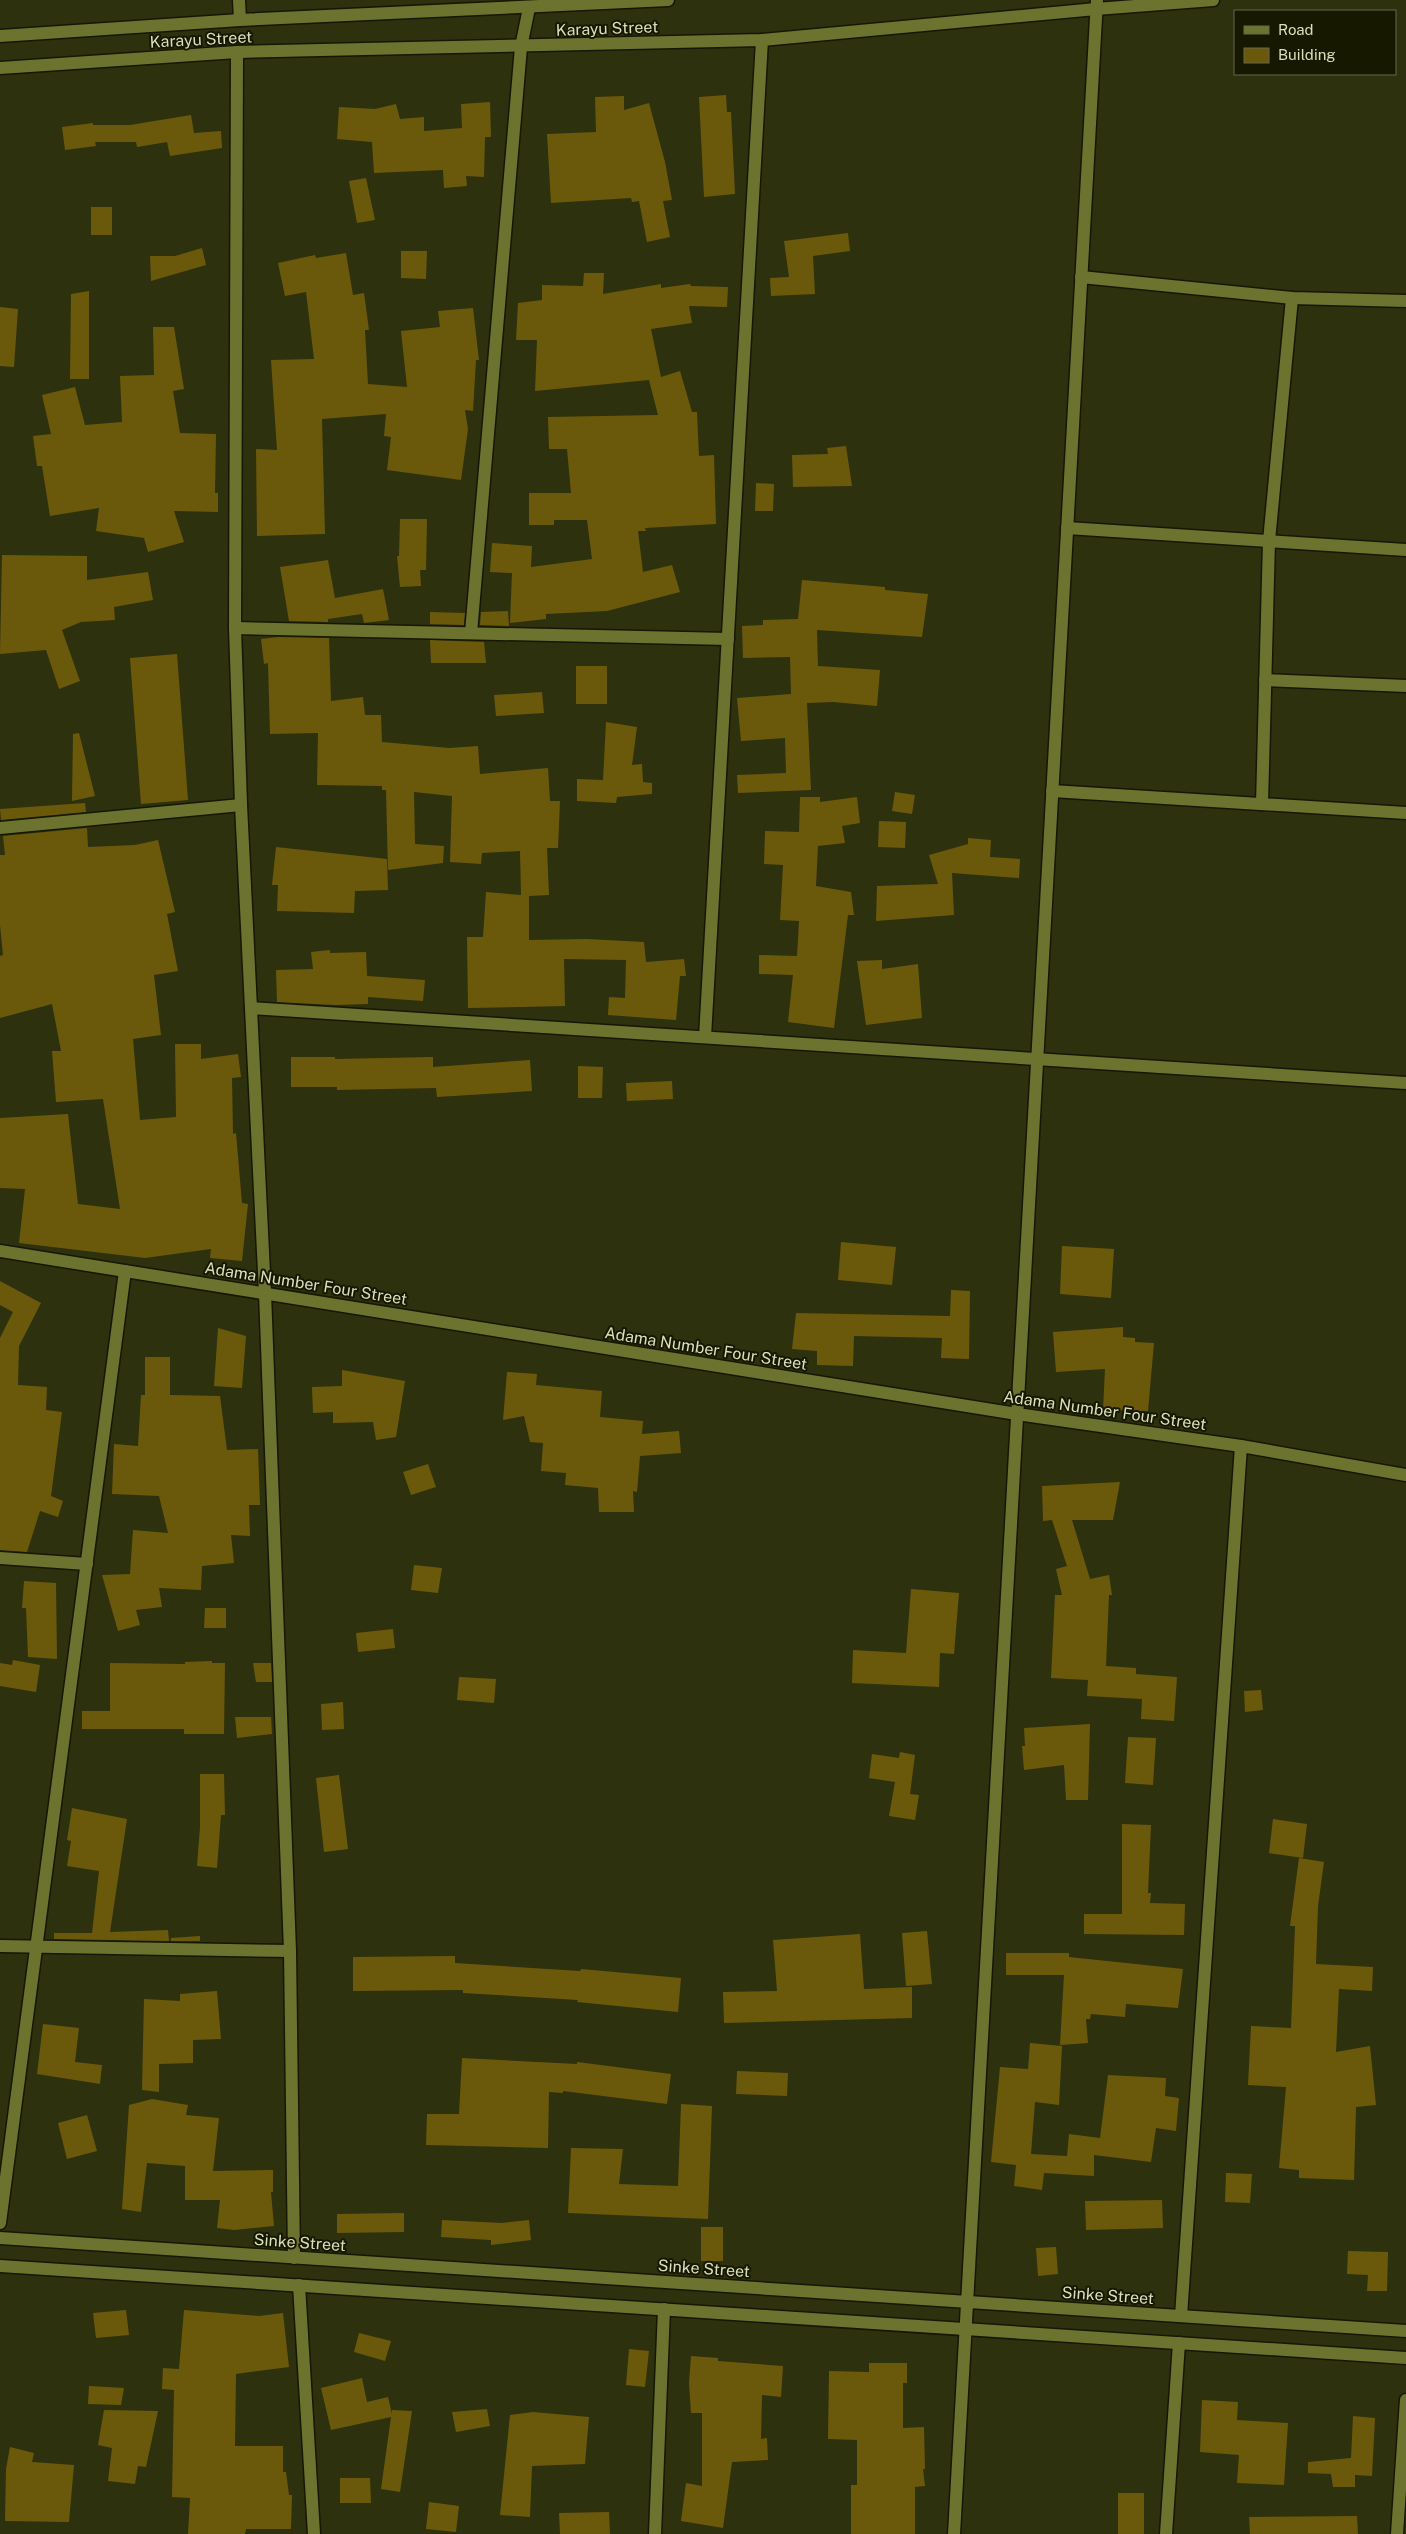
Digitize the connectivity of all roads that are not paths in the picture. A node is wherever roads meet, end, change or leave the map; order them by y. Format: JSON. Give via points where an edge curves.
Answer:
{"nodes":[{"id":1,"x":239,"y":0,"type":"edge"},
{"id":2,"x":668,"y":0,"type":"edge"},
{"id":3,"x":1213,"y":0,"type":"edge"},
{"id":4,"x":1096,"y":4,"type":"edge"},
{"id":5,"x":530,"y":8,"type":"junction"},
{"id":6,"x":240,"y":20,"type":"junction"},
{"id":7,"x":0,"y":36,"type":"edge"},
{"id":8,"x":762,"y":40,"type":"junction"},
{"id":9,"x":521,"y":47,"type":"junction"},
{"id":10,"x":237,"y":52,"type":"junction"},
{"id":11,"x":0,"y":68,"type":"edge"},
{"id":12,"x":1081,"y":277,"type":"junction"},
{"id":13,"x":1292,"y":298,"type":"junction"},
{"id":14,"x":1406,"y":302,"type":"edge"},
{"id":15,"x":1067,"y":528,"type":"junction"},
{"id":16,"x":1269,"y":541,"type":"junction"},
{"id":17,"x":1406,"y":550,"type":"edge"},
{"id":18,"x":235,"y":628,"type":"junction"},
{"id":19,"x":471,"y":633,"type":"junction"},
{"id":20,"x":728,"y":639,"type":"junction"},
{"id":21,"x":1265,"y":680,"type":"junction"},
{"id":22,"x":1406,"y":686,"type":"edge"},
{"id":23,"x":1052,"y":791,"type":"junction"},
{"id":24,"x":1262,"y":804,"type":"junction"},
{"id":25,"x":241,"y":805,"type":"junction"},
{"id":26,"x":1406,"y":813,"type":"edge"},
{"id":27,"x":0,"y":828,"type":"edge"},
{"id":28,"x":251,"y":1008,"type":"junction"},
{"id":29,"x":705,"y":1037,"type":"junction"},
{"id":30,"x":1037,"y":1059,"type":"junction"},
{"id":31,"x":1406,"y":1083,"type":"edge"},
{"id":32,"x":0,"y":1251,"type":"edge"},
{"id":33,"x":125,"y":1271,"type":"junction"},
{"id":34,"x":265,"y":1293,"type":"junction"},
{"id":35,"x":1017,"y":1414,"type":"junction"},
{"id":36,"x":1241,"y":1446,"type":"junction"},
{"id":37,"x":1406,"y":1475,"type":"edge"},
{"id":38,"x":0,"y":1558,"type":"edge"},
{"id":39,"x":87,"y":1564,"type":"junction"},
{"id":40,"x":0,"y":1946,"type":"edge"},
{"id":41,"x":36,"y":1947,"type":"junction"},
{"id":42,"x":290,"y":1951,"type":"junction"},
{"id":43,"x":0,"y":2223,"type":"edge"},
{"id":44,"x":0,"y":2238,"type":"edge"},
{"id":45,"x":294,"y":2258,"type":"junction"},
{"id":46,"x":0,"y":2266,"type":"edge"},
{"id":47,"x":299,"y":2285,"type":"junction"},
{"id":48,"x":967,"y":2302,"type":"junction"},
{"id":49,"x":664,"y":2309,"type":"junction"},
{"id":50,"x":1181,"y":2316,"type":"junction"},
{"id":51,"x":966,"y":2329,"type":"junction"},
{"id":52,"x":1406,"y":2331,"type":"edge"},
{"id":53,"x":1179,"y":2343,"type":"junction"},
{"id":54,"x":1406,"y":2358,"type":"edge"},
{"id":55,"x":1406,"y":2400,"type":"edge"},
{"id":56,"x":314,"y":2534,"type":"edge"},
{"id":57,"x":655,"y":2534,"type":"edge"},
{"id":58,"x":954,"y":2534,"type":"edge"},
{"id":59,"x":1166,"y":2534,"type":"edge"},
{"id":60,"x":1397,"y":2534,"type":"edge"}],
"edges":[{"from":1,"to":6,"type":"street"},
{"from":2,"to":5,"type":"street","name":"Karayu Street"},
{"from":3,"to":4,"type":"street","name":"Karayu Street"},
{"from":4,"to":8,"type":"street","name":"Karayu Street"},
{"from":4,"to":12,"type":"street"},
{"from":5,"to":6,"type":"street","name":"Karayu Street"},
{"from":5,"to":9,"type":"street"},
{"from":6,"to":7,"type":"street","name":"Karayu Street"},
{"from":8,"to":9,"type":"street","name":"Karayu Street"},
{"from":8,"to":20,"type":"street"},
{"from":9,"to":10,"type":"street","name":"Karayu Street"},
{"from":9,"to":19,"type":"street"},
{"from":10,"to":11,"type":"street","name":"Karayu Street"},
{"from":10,"to":18,"type":"street"},
{"from":12,"to":13,"type":"street"},
{"from":12,"to":15,"type":"street"},
{"from":13,"to":14,"type":"street"},
{"from":13,"to":16,"type":"street"},
{"from":15,"to":16,"type":"street"},
{"from":15,"to":23,"type":"street"},
{"from":16,"to":17,"type":"street"},
{"from":16,"to":21,"type":"street"},
{"from":18,"to":19,"type":"street"},
{"from":18,"to":25,"type":"street"},
{"from":19,"to":20,"type":"street"},
{"from":20,"to":29,"type":"street"},
{"from":21,"to":22,"type":"street"},
{"from":21,"to":24,"type":"street"},
{"from":23,"to":24,"type":"street"},
{"from":23,"to":30,"type":"street"},
{"from":24,"to":26,"type":"street"},
{"from":25,"to":27,"type":"street"},
{"from":25,"to":28,"type":"street"},
{"from":28,"to":29,"type":"street"},
{"from":28,"to":34,"type":"street"},
{"from":29,"to":30,"type":"street"},
{"from":30,"to":31,"type":"street"},
{"from":30,"to":35,"type":"street"},
{"from":32,"to":33,"type":"street","name":"Adama Number Four Street"},
{"from":33,"to":34,"type":"street","name":"Adama Number Four Street"},
{"from":33,"to":39,"type":"street"},
{"from":34,"to":35,"type":"street","name":"Adama Number Four Street"},
{"from":34,"to":42,"type":"street"},
{"from":35,"to":36,"type":"street","name":"Adama Number Four Street"},
{"from":35,"to":48,"type":"street"},
{"from":36,"to":37,"type":"street","name":"Adama Number Four Street"},
{"from":36,"to":50,"type":"street"},
{"from":38,"to":39,"type":"street"},
{"from":39,"to":41,"type":"street"},
{"from":40,"to":41,"type":"street"},
{"from":41,"to":42,"type":"street"},
{"from":41,"to":43,"type":"street"},
{"from":42,"to":45,"type":"street"},
{"from":44,"to":45,"type":"street","name":"Sinke Street"},
{"from":45,"to":48,"type":"street","name":"Sinke Street"},
{"from":46,"to":47,"type":"street"},
{"from":47,"to":49,"type":"street"},
{"from":47,"to":56,"type":"street"},
{"from":48,"to":50,"type":"street","name":"Sinke Street"},
{"from":48,"to":51,"type":"street"},
{"from":49,"to":51,"type":"street"},
{"from":49,"to":57,"type":"street"},
{"from":50,"to":52,"type":"street","name":"Sinke Street"},
{"from":51,"to":53,"type":"street"},
{"from":51,"to":58,"type":"street"},
{"from":53,"to":54,"type":"street"},
{"from":53,"to":59,"type":"street"},
{"from":55,"to":60,"type":"street"}]}
